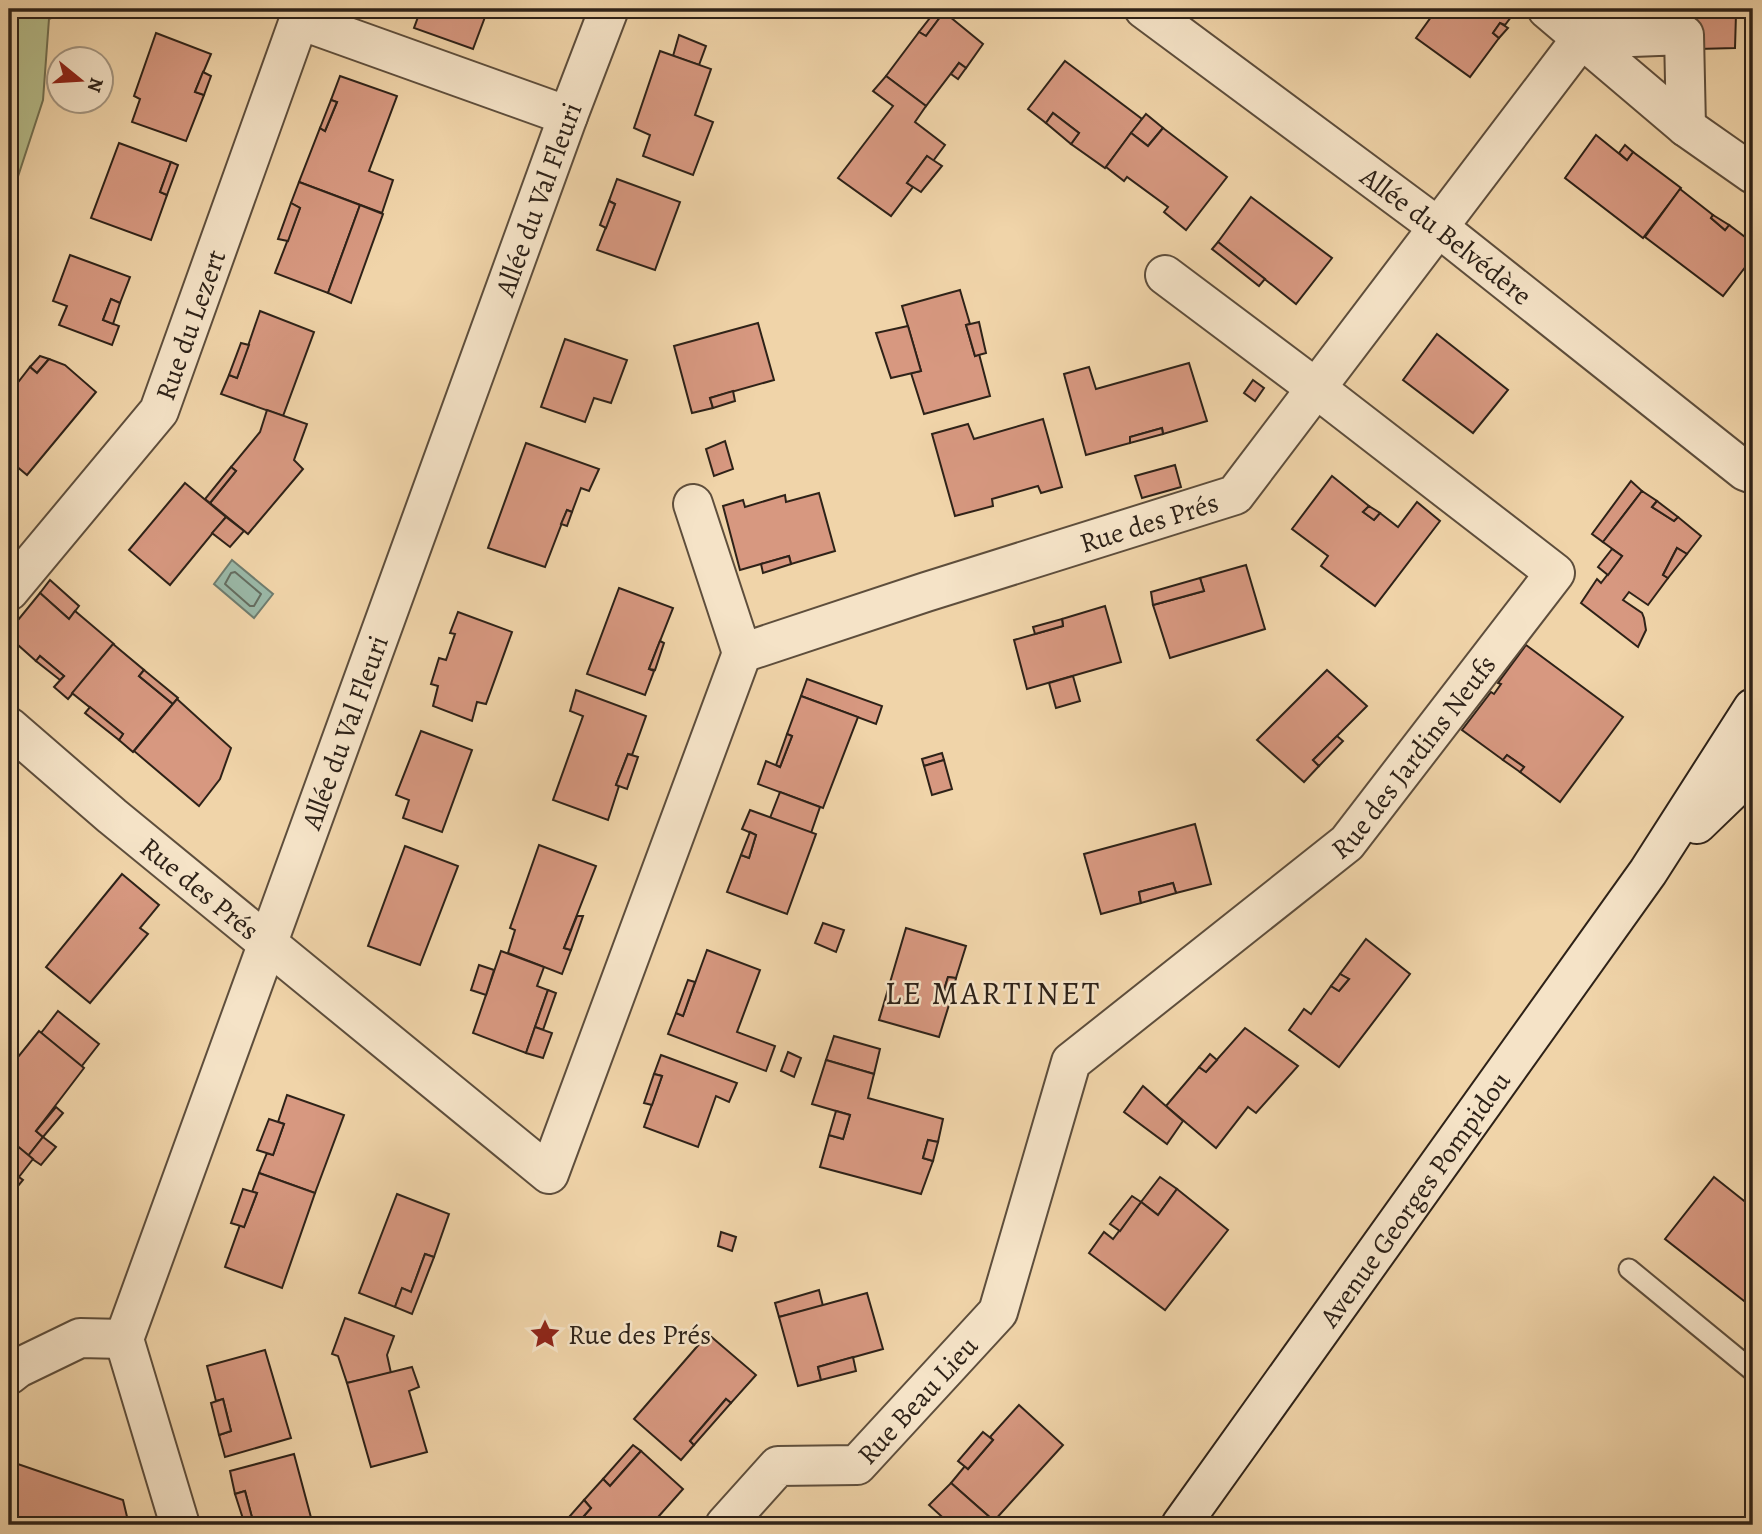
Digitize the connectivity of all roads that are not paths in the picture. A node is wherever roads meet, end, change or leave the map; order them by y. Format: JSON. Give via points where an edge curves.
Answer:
{"nodes":[{"id":1,"x":608,"y":9,"type":"edge"},
{"id":2,"x":1144,"y":9,"type":"edge"},
{"id":3,"x":1548,"y":9,"type":"edge"},
{"id":4,"x":301,"y":15,"type":"edge"},
{"id":5,"x":1591,"y":24,"type":"edge"},
{"id":6,"x":568,"y":116,"type":"junction"},
{"id":7,"x":1686,"y":127,"type":"junction"},
{"id":8,"x":1753,"y":174,"type":"edge"},
{"id":9,"x":1438,"y":227,"type":"junction"},
{"id":10,"x":1165,"y":275,"type":"dead end"},
{"id":11,"x":1317,"y":389,"type":"junction"},
{"id":12,"x":1750,"y":477,"type":"edge"},
{"id":13,"x":693,"y":504,"type":"dead end"},
{"id":14,"x":9,"y":591,"type":"edge"},
{"id":15,"x":742,"y":653,"type":"junction"},
{"id":16,"x":1753,"y":708,"type":"edge"},
{"id":17,"x":9,"y":727,"type":"edge"},
{"id":18,"x":1753,"y":770,"type":"edge"},
{"id":19,"x":1648,"y":872,"type":"junction"},
{"id":20,"x":268,"y":942,"type":"junction"},
{"id":21,"x":1629,"y":1269,"type":"dead end"},
{"id":22,"x":998,"y":1312,"type":"joint"},
{"id":23,"x":124,"y":1339,"type":"junction"},
{"id":24,"x":1753,"y":1371,"type":"edge"},
{"id":25,"x":9,"y":1375,"type":"edge"},
{"id":26,"x":180,"y":1525,"type":"edge"},
{"id":27,"x":725,"y":1525,"type":"edge"},
{"id":28,"x":1181,"y":1525,"type":"edge"}],
"edges":[{"from":1,"to":6,"type":"street","name":"Allée du Val Fleuri"},
{"from":2,"to":9,"type":"street","name":"Allée du Belvédère"},
{"from":3,"to":5,"type":"street"},
{"from":4,"to":6,"type":"street","name":"Rue du Lezert"},
{"from":4,"to":14,"type":"street","name":"Rue du Lezert","via":[[159,411]]},
{"from":5,"to":7,"type":"street"},
{"from":5,"to":7,"type":"street","via":[[1684,35]]},
{"from":5,"to":9,"type":"street","name":"Rue des Prés"},
{"from":6,"to":20,"type":"street","name":"Allée du Val Fleuri"},
{"from":7,"to":8,"type":"street"},
{"from":9,"to":11,"type":"street","name":"Rue des Prés"},
{"from":9,"to":12,"type":"street","name":"Allée du Belvédère"},
{"from":10,"to":11,"type":"street","name":"Rue des Jardins Neufs"},
{"from":11,"to":15,"type":"street","name":"Rue des Prés","via":[[1235,495]]},
{"from":11,"to":22,"type":"street","name":"Rue des Jardins Neufs","via":[[1555,573],[1347,843],[1071,1062]]},
{"from":13,"to":15,"type":"street"},
{"from":15,"to":20,"type":"street","name":"Rue des Prés","via":[[549,1174]]},
{"from":16,"to":19,"type":"street"},
{"from":17,"to":20,"type":"street","name":"Rue des Prés"},
{"from":18,"to":19,"type":"street"},
{"from":19,"to":28,"type":"street","name":"Avenue Georges Pompidou"},
{"from":20,"to":23,"type":"street","name":"Allée du Val Fleuri"},
{"from":21,"to":24,"type":"lane"},
{"from":22,"to":27,"type":"street","name":"Rue Beau Lieu","via":[[858,1465],[778,1466]]},
{"from":23,"to":25,"type":"street","via":[[80,1338]]},
{"from":23,"to":26,"type":"street"}]}
